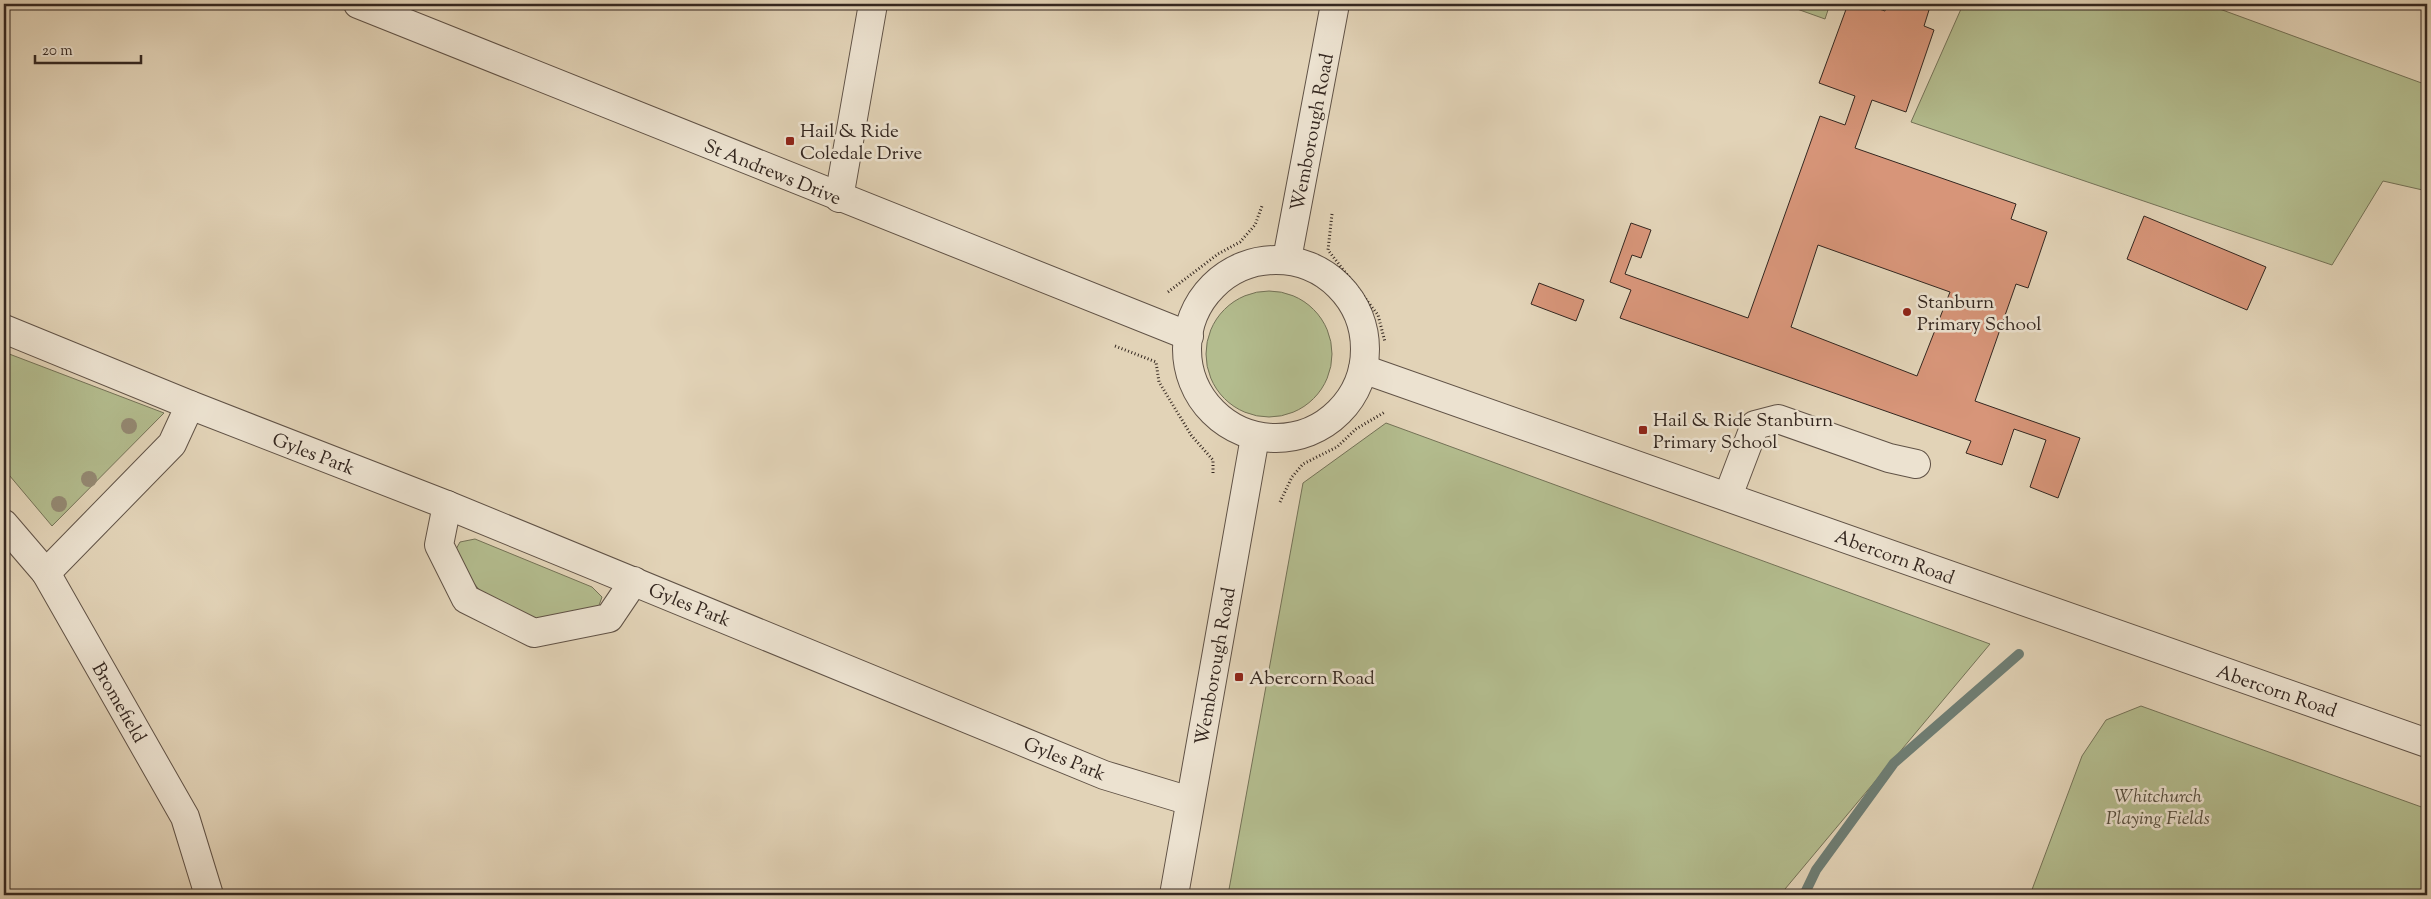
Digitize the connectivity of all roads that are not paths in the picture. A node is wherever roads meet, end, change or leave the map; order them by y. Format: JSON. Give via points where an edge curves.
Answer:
{"nodes":[{"id":1,"x":358,"y":4,"type":"edge"},
{"id":2,"x":874,"y":4,"type":"edge"},
{"id":3,"x":1335,"y":4,"type":"edge"},
{"id":4,"x":839,"y":198,"type":"junction"},
{"id":5,"x":1287,"y":259,"type":"junction"},
{"id":6,"x":4,"y":329,"type":"edge"},
{"id":7,"x":1189,"y":336,"type":"junction"},
{"id":8,"x":1363,"y":370,"type":"junction"},
{"id":9,"x":190,"y":405,"type":"junction"},
{"id":10,"x":1254,"y":437,"type":"junction"},
{"id":11,"x":1916,"y":464,"type":"dead end"},
{"id":12,"x":1728,"y":496,"type":"junction"},
{"id":13,"x":447,"y":505,"type":"junction"},
{"id":14,"x":4,"y":524,"type":"edge"},
{"id":15,"x":46,"y":573,"type":"junction"},
{"id":16,"x":634,"y":581,"type":"junction"},
{"id":17,"x":2427,"y":743,"type":"edge"},
{"id":18,"x":1190,"y":801,"type":"junction"},
{"id":19,"x":209,"y":895,"type":"edge"},
{"id":20,"x":1174,"y":895,"type":"edge"}],
"edges":[{"from":1,"to":4,"type":"street","name":"St Andrews Drive"},
{"from":2,"to":4,"type":"street"},
{"from":3,"to":5,"type":"street","name":"Wemborough Road"},
{"from":4,"to":7,"type":"street","name":"St Andrews Drive"},
{"from":5,"to":7,"type":"street","via":[[1244,265],[1220,278],[1202,297]]},
{"from":5,"to":8,"type":"street","via":[[1322,272],[1343,290],[1358,314],[1365,342]]},
{"from":6,"to":9,"type":"street","name":"Gyles Park"},
{"from":7,"to":10,"type":"street","via":[[1185,350],[1190,379],[1205,405],[1227,426]]},
{"from":8,"to":10,"type":"street","via":[[1352,396],[1334,418],[1310,432],[1283,439]]},
{"from":8,"to":12,"type":"street","name":"Abercorn Road"},
{"from":9,"to":13,"type":"street","name":"Gyles Park"},
{"from":9,"to":15,"type":"street","via":[[172,444]]},
{"from":10,"to":18,"type":"street","name":"Wemborough Road"},
{"from":11,"to":12,"type":"street","via":[[1889,458],[1778,419],[1755,425]]},
{"from":12,"to":17,"type":"street","name":"Abercorn Road"},
{"from":13,"to":16,"type":"street","name":"Gyles Park"},
{"from":13,"to":16,"type":"street","via":[[439,545],[466,599],[534,633],[609,618]]},
{"from":14,"to":15,"type":"street","name":"Bromefield"},
{"from":15,"to":19,"type":"street","name":"Bromefield","via":[[185,817]]},
{"from":16,"to":18,"type":"street","name":"Gyles Park","via":[[1104,775]]},
{"from":18,"to":20,"type":"street","name":"Wemborough Road"}]}
